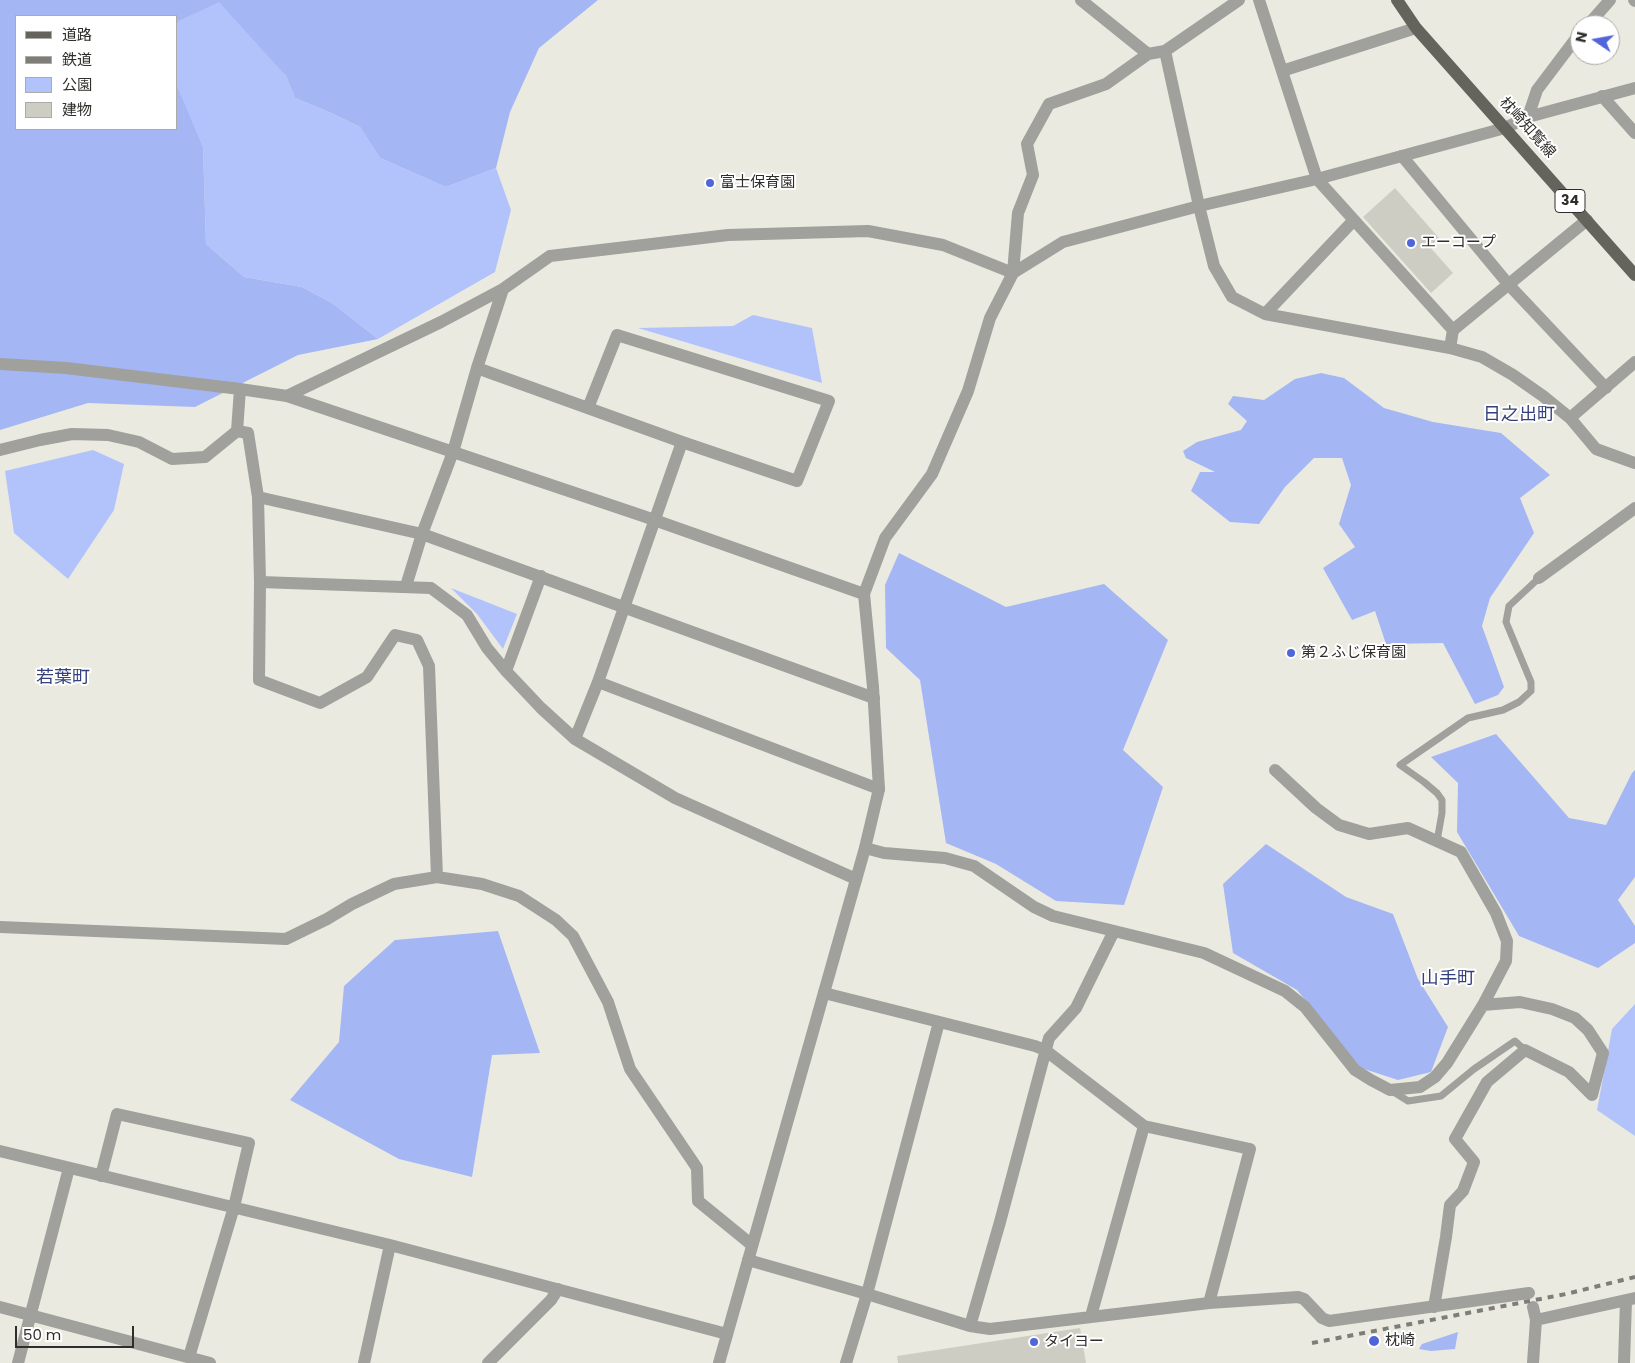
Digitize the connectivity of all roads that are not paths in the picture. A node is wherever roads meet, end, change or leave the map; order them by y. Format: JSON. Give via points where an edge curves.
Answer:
{"nodes":[{"id":1,"x":1080,"y":0,"type":"edge"},
{"id":2,"x":1239,"y":0,"type":"edge"},
{"id":3,"x":1259,"y":0,"type":"edge"},
{"id":4,"x":1397,"y":0,"type":"edge"},
{"id":5,"x":1610,"y":0,"type":"edge"},
{"id":6,"x":1597,"y":15,"type":"edge"},
{"id":7,"x":1416,"y":28,"type":"junction"},
{"id":8,"x":1570,"y":44,"type":"edge"},
{"id":9,"x":1165,"y":51,"type":"junction"},
{"id":10,"x":1148,"y":54,"type":"junction"},
{"id":11,"x":1282,"y":72,"type":"junction"},
{"id":12,"x":1635,"y":88,"type":"edge"},
{"id":13,"x":1602,"y":96,"type":"junction"},
{"id":14,"x":1528,"y":117,"type":"junction"},
{"id":15,"x":1505,"y":128,"type":"junction"},
{"id":16,"x":1635,"y":134,"type":"edge"},
{"id":17,"x":1402,"y":156,"type":"junction"},
{"id":18,"x":1317,"y":179,"type":"junction"},
{"id":19,"x":1199,"y":206,"type":"junction"},
{"id":20,"x":1354,"y":220,"type":"junction"},
{"id":21,"x":1587,"y":220,"type":"junction"},
{"id":22,"x":1013,"y":273,"type":"junction"},
{"id":23,"x":1635,"y":275,"type":"edge"},
{"id":24,"x":1509,"y":285,"type":"junction"},
{"id":25,"x":503,"y":289,"type":"junction"},
{"id":26,"x":1265,"y":314,"type":"junction"},
{"id":27,"x":1453,"y":330,"type":"junction"},
{"id":28,"x":1450,"y":348,"type":"junction"},
{"id":29,"x":1635,"y":362,"type":"edge"},
{"id":30,"x":0,"y":364,"type":"edge"},
{"id":31,"x":477,"y":368,"type":"junction"},
{"id":32,"x":1606,"y":388,"type":"junction"},
{"id":33,"x":240,"y":389,"type":"junction"},
{"id":34,"x":287,"y":396,"type":"junction"},
{"id":35,"x":588,"y":408,"type":"junction"},
{"id":36,"x":1570,"y":418,"type":"junction"},
{"id":37,"x":238,"y":431,"type":"junction"},
{"id":38,"x":682,"y":442,"type":"junction"},
{"id":39,"x":0,"y":450,"type":"edge"},
{"id":40,"x":453,"y":452,"type":"junction"},
{"id":41,"x":1635,"y":464,"type":"edge"},
{"id":42,"x":258,"y":497,"type":"junction"},
{"id":43,"x":1635,"y":508,"type":"edge"},
{"id":44,"x":654,"y":520,"type":"junction"},
{"id":45,"x":422,"y":534,"type":"junction"},
{"id":46,"x":541,"y":576,"type":"junction"},
{"id":47,"x":1539,"y":578,"type":"joint"},
{"id":48,"x":260,"y":582,"type":"junction"},
{"id":49,"x":406,"y":586,"type":"junction"},
{"id":50,"x":864,"y":594,"type":"junction"},
{"id":51,"x":625,"y":607,"type":"junction"},
{"id":52,"x":506,"y":671,"type":"junction"},
{"id":53,"x":598,"y":682,"type":"junction"},
{"id":54,"x":874,"y":698,"type":"junction"},
{"id":55,"x":575,"y":739,"type":"junction"},
{"id":56,"x":1275,"y":770,"type":"dead end"},
{"id":57,"x":879,"y":789,"type":"junction"},
{"id":58,"x":1437,"y":841,"type":"junction"},
{"id":59,"x":865,"y":848,"type":"junction"},
{"id":60,"x":437,"y":877,"type":"junction"},
{"id":61,"x":856,"y":879,"type":"junction"},
{"id":62,"x":0,"y":927,"type":"edge"},
{"id":63,"x":1114,"y":931,"type":"junction"},
{"id":64,"x":824,"y":993,"type":"junction"},
{"id":65,"x":1483,"y":1006,"type":"junction"},
{"id":66,"x":939,"y":1022,"type":"junction"},
{"id":67,"x":1045,"y":1050,"type":"junction"},
{"id":68,"x":1525,"y":1050,"type":"junction"},
{"id":69,"x":1390,"y":1090,"type":"junction"},
{"id":70,"x":1144,"y":1126,"type":"junction"},
{"id":71,"x":0,"y":1152,"type":"edge"},
{"id":72,"x":69,"y":1168,"type":"junction"},
{"id":73,"x":101,"y":1176,"type":"junction"},
{"id":74,"x":234,"y":1207,"type":"junction"},
{"id":75,"x":752,"y":1245,"type":"junction"},
{"id":76,"x":390,"y":1246,"type":"junction"},
{"id":77,"x":748,"y":1260,"type":"junction"},
{"id":78,"x":558,"y":1289,"type":"junction"},
{"id":79,"x":1529,"y":1293,"type":"dead end"},
{"id":80,"x":867,"y":1294,"type":"junction"},
{"id":81,"x":1631,"y":1299,"type":"edge"},
{"id":82,"x":1208,"y":1303,"type":"junction"},
{"id":83,"x":0,"y":1307,"type":"edge"},
{"id":84,"x":1434,"y":1307,"type":"junction"},
{"id":85,"x":1532,"y":1307,"type":"dead end"},
{"id":86,"x":31,"y":1315,"type":"junction"},
{"id":87,"x":1091,"y":1316,"type":"junction"},
{"id":88,"x":1536,"y":1320,"type":"junction"},
{"id":89,"x":970,"y":1326,"type":"junction"},
{"id":90,"x":727,"y":1334,"type":"junction"},
{"id":91,"x":1630,"y":1346,"type":"edge"},
{"id":92,"x":189,"y":1358,"type":"junction"},
{"id":93,"x":18,"y":1363,"type":"edge"},
{"id":94,"x":210,"y":1363,"type":"edge"},
{"id":95,"x":364,"y":1363,"type":"edge"},
{"id":96,"x":488,"y":1363,"type":"edge"},
{"id":97,"x":719,"y":1363,"type":"edge"},
{"id":98,"x":846,"y":1363,"type":"edge"},
{"id":99,"x":1533,"y":1363,"type":"edge"},
{"id":100,"x":1624,"y":1363,"type":"edge"}],
"edges":[{"from":1,"to":10,"type":"street"},
{"from":2,"to":9,"type":"street"},
{"from":3,"to":11,"type":"street"},
{"from":4,"to":7,"type":"main road","name":"枕崎知覧線","number":"34"},
{"from":5,"to":6,"type":"street"},
{"from":7,"to":11,"type":"street"},
{"from":7,"to":15,"type":"main road","name":"枕崎知覧線","number":"34"},
{"from":8,"to":14,"type":"street","via":[[1537,90]]},
{"from":9,"to":10,"type":"street"},
{"from":9,"to":19,"type":"street"},
{"from":10,"to":22,"type":"street","via":[[1106,84],[1049,104],[1027,144],[1033,175],[1018,213]]},
{"from":11,"to":18,"type":"street"},
{"from":12,"to":13,"type":"street"},
{"from":13,"to":14,"type":"street"},
{"from":13,"to":16,"type":"street"},
{"from":14,"to":15,"type":"street"},
{"from":15,"to":17,"type":"street"},
{"from":15,"to":21,"type":"main road","name":"枕崎知覧線","number":"34"},
{"from":17,"to":18,"type":"street"},
{"from":17,"to":24,"type":"street"},
{"from":18,"to":19,"type":"street"},
{"from":18,"to":20,"type":"street"},
{"from":19,"to":22,"type":"street","via":[[1063,242]]},
{"from":19,"to":26,"type":"street","via":[[1214,266],[1232,297]]},
{"from":20,"to":26,"type":"street"},
{"from":20,"to":27,"type":"street"},
{"from":21,"to":23,"type":"main road","name":"枕崎知覧線","number":"34"},
{"from":21,"to":24,"type":"street"},
{"from":22,"to":25,"type":"street","via":[[943,245],[868,231],[728,235],[550,256]]},
{"from":22,"to":50,"type":"street","via":[[990,318],[968,391],[932,474],[885,538]]},
{"from":24,"to":27,"type":"street"},
{"from":24,"to":32,"type":"street"},
{"from":25,"to":31,"type":"street"},
{"from":25,"to":34,"type":"street"},
{"from":26,"to":28,"type":"street"},
{"from":27,"to":28,"type":"street"},
{"from":28,"to":36,"type":"street","via":[[1482,357],[1513,375]]},
{"from":29,"to":32,"type":"street"},
{"from":30,"to":33,"type":"street","via":[[66,368]]},
{"from":31,"to":35,"type":"street"},
{"from":31,"to":40,"type":"street"},
{"from":32,"to":36,"type":"street"},
{"from":33,"to":34,"type":"street"},
{"from":33,"to":37,"type":"street"},
{"from":34,"to":40,"type":"street"},
{"from":35,"to":38,"type":"street"},
{"from":35,"to":38,"type":"street","via":[[617,335],[829,401],[796,481]]},
{"from":36,"to":41,"type":"street","via":[[1596,449]]},
{"from":37,"to":39,"type":"street","via":[[205,457],[172,459],[139,442],[108,435],[72,434]]},
{"from":37,"to":42,"type":"street","via":[[248,433]]},
{"from":38,"to":44,"type":"street"},
{"from":40,"to":44,"type":"street"},
{"from":40,"to":45,"type":"street"},
{"from":42,"to":45,"type":"street"},
{"from":42,"to":48,"type":"street"},
{"from":43,"to":47,"type":"street"},
{"from":44,"to":50,"type":"street"},
{"from":44,"to":51,"type":"street"},
{"from":45,"to":46,"type":"street"},
{"from":45,"to":49,"type":"street"},
{"from":46,"to":51,"type":"street"},
{"from":46,"to":52,"type":"street"},
{"from":47,"to":58,"type":"lane","via":[[1509,606],[1506,622],[1531,682],[1531,691],[1503,710],[1468,718],[1400,765],[1438,792],[1442,800]]},
{"from":48,"to":49,"type":"street"},
{"from":48,"to":60,"type":"street","via":[[259,680],[320,703],[367,676],[395,635],[417,640],[429,666]]},
{"from":49,"to":52,"type":"street","via":[[431,588],[467,615]]},
{"from":50,"to":54,"type":"street"},
{"from":51,"to":53,"type":"street"},
{"from":51,"to":54,"type":"street"},
{"from":52,"to":55,"type":"street"},
{"from":53,"to":55,"type":"street"},
{"from":53,"to":57,"type":"street"},
{"from":54,"to":57,"type":"street"},
{"from":55,"to":61,"type":"street","via":[[675,798]]},
{"from":56,"to":58,"type":"street","via":[[1339,825],[1369,834],[1408,828]]},
{"from":57,"to":59,"type":"street"},
{"from":58,"to":65,"type":"street","via":[[1461,852],[1496,913],[1507,942],[1506,961]]},
{"from":59,"to":61,"type":"street"},
{"from":59,"to":63,"type":"street","via":[[884,853],[945,858],[974,866],[1034,907],[1053,916]]},
{"from":60,"to":62,"type":"street","via":[[394,884],[286,939]]},
{"from":60,"to":75,"type":"street","via":[[482,884],[519,896],[556,920],[573,936],[608,1002],[630,1069],[697,1168],[698,1201]]},
{"from":61,"to":64,"type":"street"},
{"from":63,"to":67,"type":"street","via":[[1076,1008],[1049,1038]]},
{"from":63,"to":69,"type":"street","via":[[1204,954],[1285,991],[1305,1007],[1355,1070]]},
{"from":64,"to":66,"type":"street"},
{"from":64,"to":75,"type":"street"},
{"from":65,"to":68,"type":"street","via":[[1520,1002],[1575,1018],[1604,1053],[1592,1095],[1569,1072]]},
{"from":65,"to":69,"type":"street","via":[[1435,1077],[1420,1087]]},
{"from":66,"to":67,"type":"street"},
{"from":66,"to":80,"type":"street"},
{"from":67,"to":70,"type":"street"},
{"from":67,"to":89,"type":"street"},
{"from":68,"to":69,"type":"lane","via":[[1515,1042],[1441,1096],[1408,1101]]},
{"from":68,"to":84,"type":"street","via":[[1488,1082],[1455,1139],[1474,1162],[1463,1191],[1450,1204]]},
{"from":70,"to":82,"type":"street","via":[[1250,1149]]},
{"from":70,"to":87,"type":"street"},
{"from":71,"to":72,"type":"street"},
{"from":72,"to":73,"type":"street"},
{"from":72,"to":86,"type":"street"},
{"from":73,"to":74,"type":"street"},
{"from":73,"to":74,"type":"street","via":[[117,1114],[249,1143]]},
{"from":74,"to":76,"type":"street"},
{"from":74,"to":92,"type":"street"},
{"from":75,"to":77,"type":"street"},
{"from":76,"to":78,"type":"street"},
{"from":76,"to":95,"type":"street"},
{"from":77,"to":80,"type":"street"},
{"from":77,"to":90,"type":"street"},
{"from":78,"to":90,"type":"street"},
{"from":78,"to":96,"type":"street"},
{"from":79,"to":84,"type":"street"},
{"from":80,"to":89,"type":"street"},
{"from":80,"to":98,"type":"street"},
{"from":81,"to":88,"type":"street"},
{"from":81,"to":91,"type":"street"},
{"from":82,"to":84,"type":"street","via":[[1298,1297],[1329,1321]]},
{"from":82,"to":87,"type":"street"},
{"from":83,"to":86,"type":"street"},
{"from":85,"to":88,"type":"street"},
{"from":86,"to":92,"type":"street"},
{"from":86,"to":93,"type":"street"},
{"from":87,"to":89,"type":"street","via":[[990,1329]]},
{"from":88,"to":99,"type":"street"},
{"from":90,"to":97,"type":"street"},
{"from":91,"to":100,"type":"street"},
{"from":92,"to":94,"type":"street"}]}
